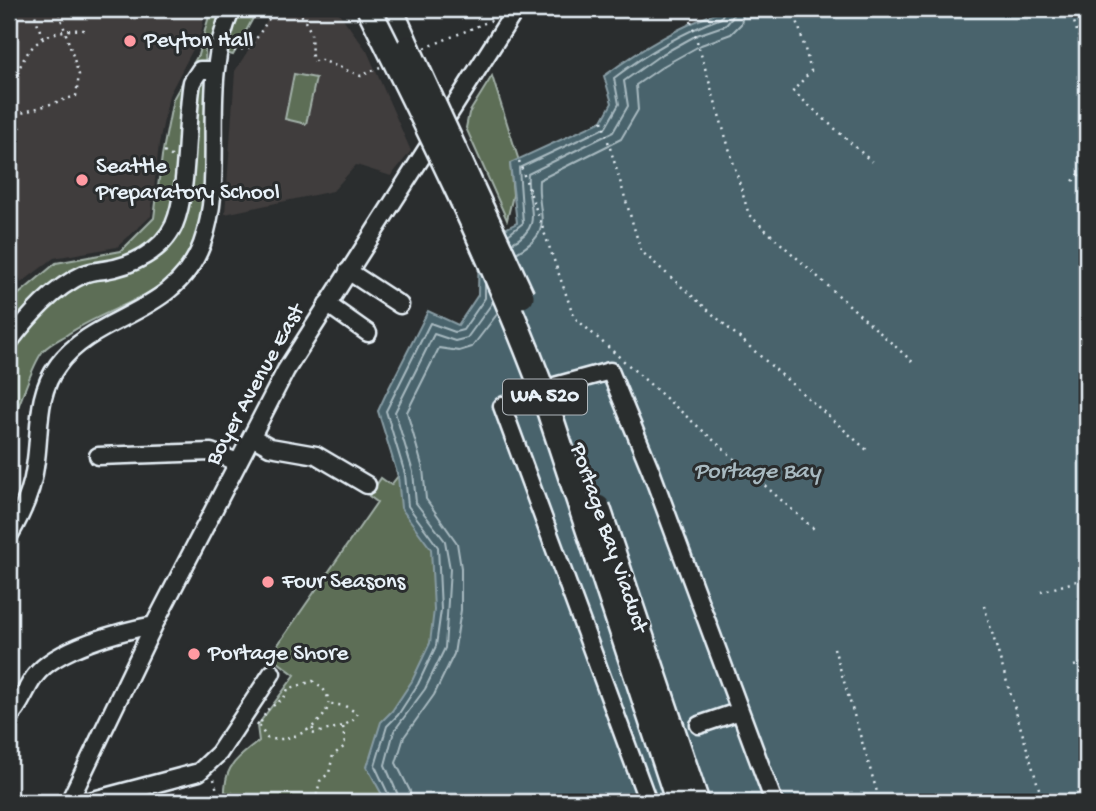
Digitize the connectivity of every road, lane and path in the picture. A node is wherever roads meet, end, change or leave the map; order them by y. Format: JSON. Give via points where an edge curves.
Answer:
{"nodes":[{"id":1,"x":33,"y":9,"type":"edge"},
{"id":2,"x":58,"y":9,"type":"edge"},
{"id":3,"x":232,"y":9,"type":"edge"},
{"id":4,"x":275,"y":9,"type":"edge"},
{"id":5,"x":298,"y":9,"type":"edge"},
{"id":6,"x":369,"y":9,"type":"edge"},
{"id":7,"x":391,"y":9,"type":"edge"},
{"id":8,"x":516,"y":9,"type":"edge"},
{"id":9,"x":794,"y":9,"type":"edge"},
{"id":10,"x":1070,"y":9,"type":"edge"},
{"id":11,"x":691,"y":21,"type":"dead end"},
{"id":12,"x":65,"y":30,"type":"junction"},
{"id":13,"x":85,"y":30,"type":"dead end"},
{"id":14,"x":43,"y":40,"type":"junction"},
{"id":15,"x":231,"y":51,"type":"dead end"},
{"id":16,"x":318,"y":60,"type":"dead end"},
{"id":17,"x":1087,"y":63,"type":"edge"},
{"id":18,"x":216,"y":69,"type":"junction"},
{"id":19,"x":16,"y":114,"type":"junction"},
{"id":20,"x":9,"y":117,"type":"edge"},
{"id":21,"x":602,"y":121,"type":"dead end"},
{"id":22,"x":20,"y":128,"type":"dead end"},
{"id":23,"x":164,"y":152,"type":"dead end"},
{"id":24,"x":176,"y":157,"type":"dead end"},
{"id":25,"x":519,"y":161,"type":"dead end"},
{"id":26,"x":872,"y":162,"type":"dead end"},
{"id":27,"x":1087,"y":166,"type":"edge"},
{"id":28,"x":1073,"y":181,"type":"dead end"},
{"id":29,"x":348,"y":271,"type":"junction"},
{"id":30,"x":327,"y":304,"type":"junction"},
{"id":31,"x":400,"y":305,"type":"dead end"},
{"id":32,"x":368,"y":333,"type":"dead end"},
{"id":33,"x":9,"y":342,"type":"edge"},
{"id":34,"x":916,"y":365,"type":"dead end"},
{"id":35,"x":252,"y":437,"type":"junction"},
{"id":36,"x":868,"y":451,"type":"dead end"},
{"id":37,"x":98,"y":456,"type":"dead end"},
{"id":38,"x":238,"y":462,"type":"junction"},
{"id":39,"x":367,"y":485,"type":"dead end"},
{"id":40,"x":814,"y":529,"type":"dead end"},
{"id":41,"x":9,"y":536,"type":"edge"},
{"id":42,"x":1087,"y":578,"type":"edge"},
{"id":43,"x":1041,"y":592,"type":"dead end"},
{"id":44,"x":984,"y":606,"type":"dead end"},
{"id":45,"x":154,"y":625,"type":"junction"},
{"id":46,"x":834,"y":648,"type":"dead end"},
{"id":47,"x":1087,"y":662,"type":"edge"},
{"id":48,"x":1074,"y":666,"type":"dead end"},
{"id":49,"x":272,"y":673,"type":"dead end"},
{"id":50,"x":315,"y":676,"type":"dead end"},
{"id":51,"x":313,"y":681,"type":"junction"},
{"id":52,"x":329,"y":704,"type":"junction"},
{"id":53,"x":740,"y":711,"type":"junction"},
{"id":54,"x":242,"y":715,"type":"junction"},
{"id":55,"x":9,"y":717,"type":"edge"},
{"id":56,"x":699,"y":725,"type":"dead end"},
{"id":57,"x":259,"y":726,"type":"junction"},
{"id":58,"x":343,"y":726,"type":"junction"},
{"id":59,"x":313,"y":728,"type":"junction"},
{"id":60,"x":207,"y":765,"type":"junction"},
{"id":61,"x":233,"y":792,"type":"dead end"},
{"id":62,"x":219,"y":794,"type":"junction"},
{"id":63,"x":69,"y":802,"type":"edge"},
{"id":64,"x":86,"y":802,"type":"edge"},
{"id":65,"x":220,"y":802,"type":"edge"},
{"id":66,"x":315,"y":802,"type":"edge"},
{"id":67,"x":648,"y":802,"type":"edge"},
{"id":68,"x":678,"y":802,"type":"edge"},
{"id":69,"x":697,"y":802,"type":"edge"},
{"id":70,"x":774,"y":802,"type":"edge"},
{"id":71,"x":880,"y":802,"type":"edge"},
{"id":72,"x":1043,"y":802,"type":"edge"}],
"edges":[{"from":1,"to":14,"type":"path"},
{"from":2,"to":12,"type":"path"},
{"from":3,"to":18,"type":"street","via":[[220,39]]},
{"from":4,"to":15,"type":"path","via":[[251,47]]},
{"from":5,"to":16,"type":"path","via":[[311,32],[312,59]]},
{"from":6,"to":68,"type":"highway","number":"WA 520","bridge":true,"via":[[523,338]]},
{"from":7,"to":69,"type":"highway","name":"Portage Bay Viaduct","number":"WA 520","bridge":true,"via":[[534,323]]},
{"from":8,"to":29,"type":"street","name":"Boyer Avenue East"},
{"from":9,"to":26,"type":"path","via":[[811,71],[793,91]]},
{"from":10,"to":17,"type":"path"},
{"from":11,"to":34,"type":"path","via":[[749,215]]},
{"from":12,"to":13,"type":"path"},
{"from":12,"to":14,"type":"path"},
{"from":12,"to":19,"type":"path","via":[[79,75],[76,96]]},
{"from":14,"to":19,"type":"path","via":[[24,58],[16,76]]},
{"from":18,"to":33,"type":"street","via":[[200,70],[192,82],[180,197],[166,240],[139,259],[71,282],[33,313]]},
{"from":18,"to":41,"type":"street","via":[[209,210],[200,247],[187,271],[166,293],[78,345],[53,372],[41,400],[32,486]]},
{"from":19,"to":20,"type":"path"},
{"from":19,"to":22,"type":"path"},
{"from":21,"to":36,"type":"path","via":[[641,251]]},
{"from":23,"to":24,"type":"path"},
{"from":25,"to":40,"type":"path","via":[[574,317]]},
{"from":27,"to":28,"type":"path"},
{"from":29,"to":30,"type":"street","name":"Boyer Avenue East"},
{"from":29,"to":31,"type":"street"},
{"from":30,"to":32,"type":"street"},
{"from":30,"to":35,"type":"street","name":"Boyer Avenue East"},
{"from":35,"to":38,"type":"street","name":"Boyer Avenue East"},
{"from":35,"to":39,"type":"street","via":[[270,447],[316,455]]},
{"from":37,"to":38,"type":"street","via":[[211,453]]},
{"from":38,"to":45,"type":"street","name":"Boyer Avenue East"},
{"from":42,"to":43,"type":"path"},
{"from":44,"to":72,"type":"path"},
{"from":45,"to":55,"type":"street","via":[[114,632],[49,663],[36,674]]},
{"from":45,"to":63,"type":"street","name":"Boyer Avenue East"},
{"from":46,"to":71,"type":"path"},
{"from":47,"to":48,"type":"path"},
{"from":49,"to":54,"type":"street"},
{"from":50,"to":51,"type":"path"},
{"from":51,"to":52,"type":"path"},
{"from":51,"to":57,"type":"path","via":[[288,689],[284,698],[267,710]]},
{"from":52,"to":58,"type":"path","via":[[357,713]]},
{"from":52,"to":59,"type":"path"},
{"from":53,"to":56,"type":"street"},
{"from":53,"to":67,"type":"street","via":[[652,471],[610,371],[502,406]]},
{"from":53,"to":70,"type":"street"},
{"from":54,"to":57,"type":"path"},
{"from":54,"to":60,"type":"street"},
{"from":57,"to":59,"type":"path","via":[[267,738],[283,741]]},
{"from":58,"to":59,"type":"path","via":[[312,734]]},
{"from":58,"to":66,"type":"path","via":[[345,746],[331,759]]},
{"from":60,"to":62,"type":"path"},
{"from":60,"to":64,"type":"street","via":[[182,778]]},
{"from":61,"to":62,"type":"path"},
{"from":62,"to":65,"type":"path"}]}
